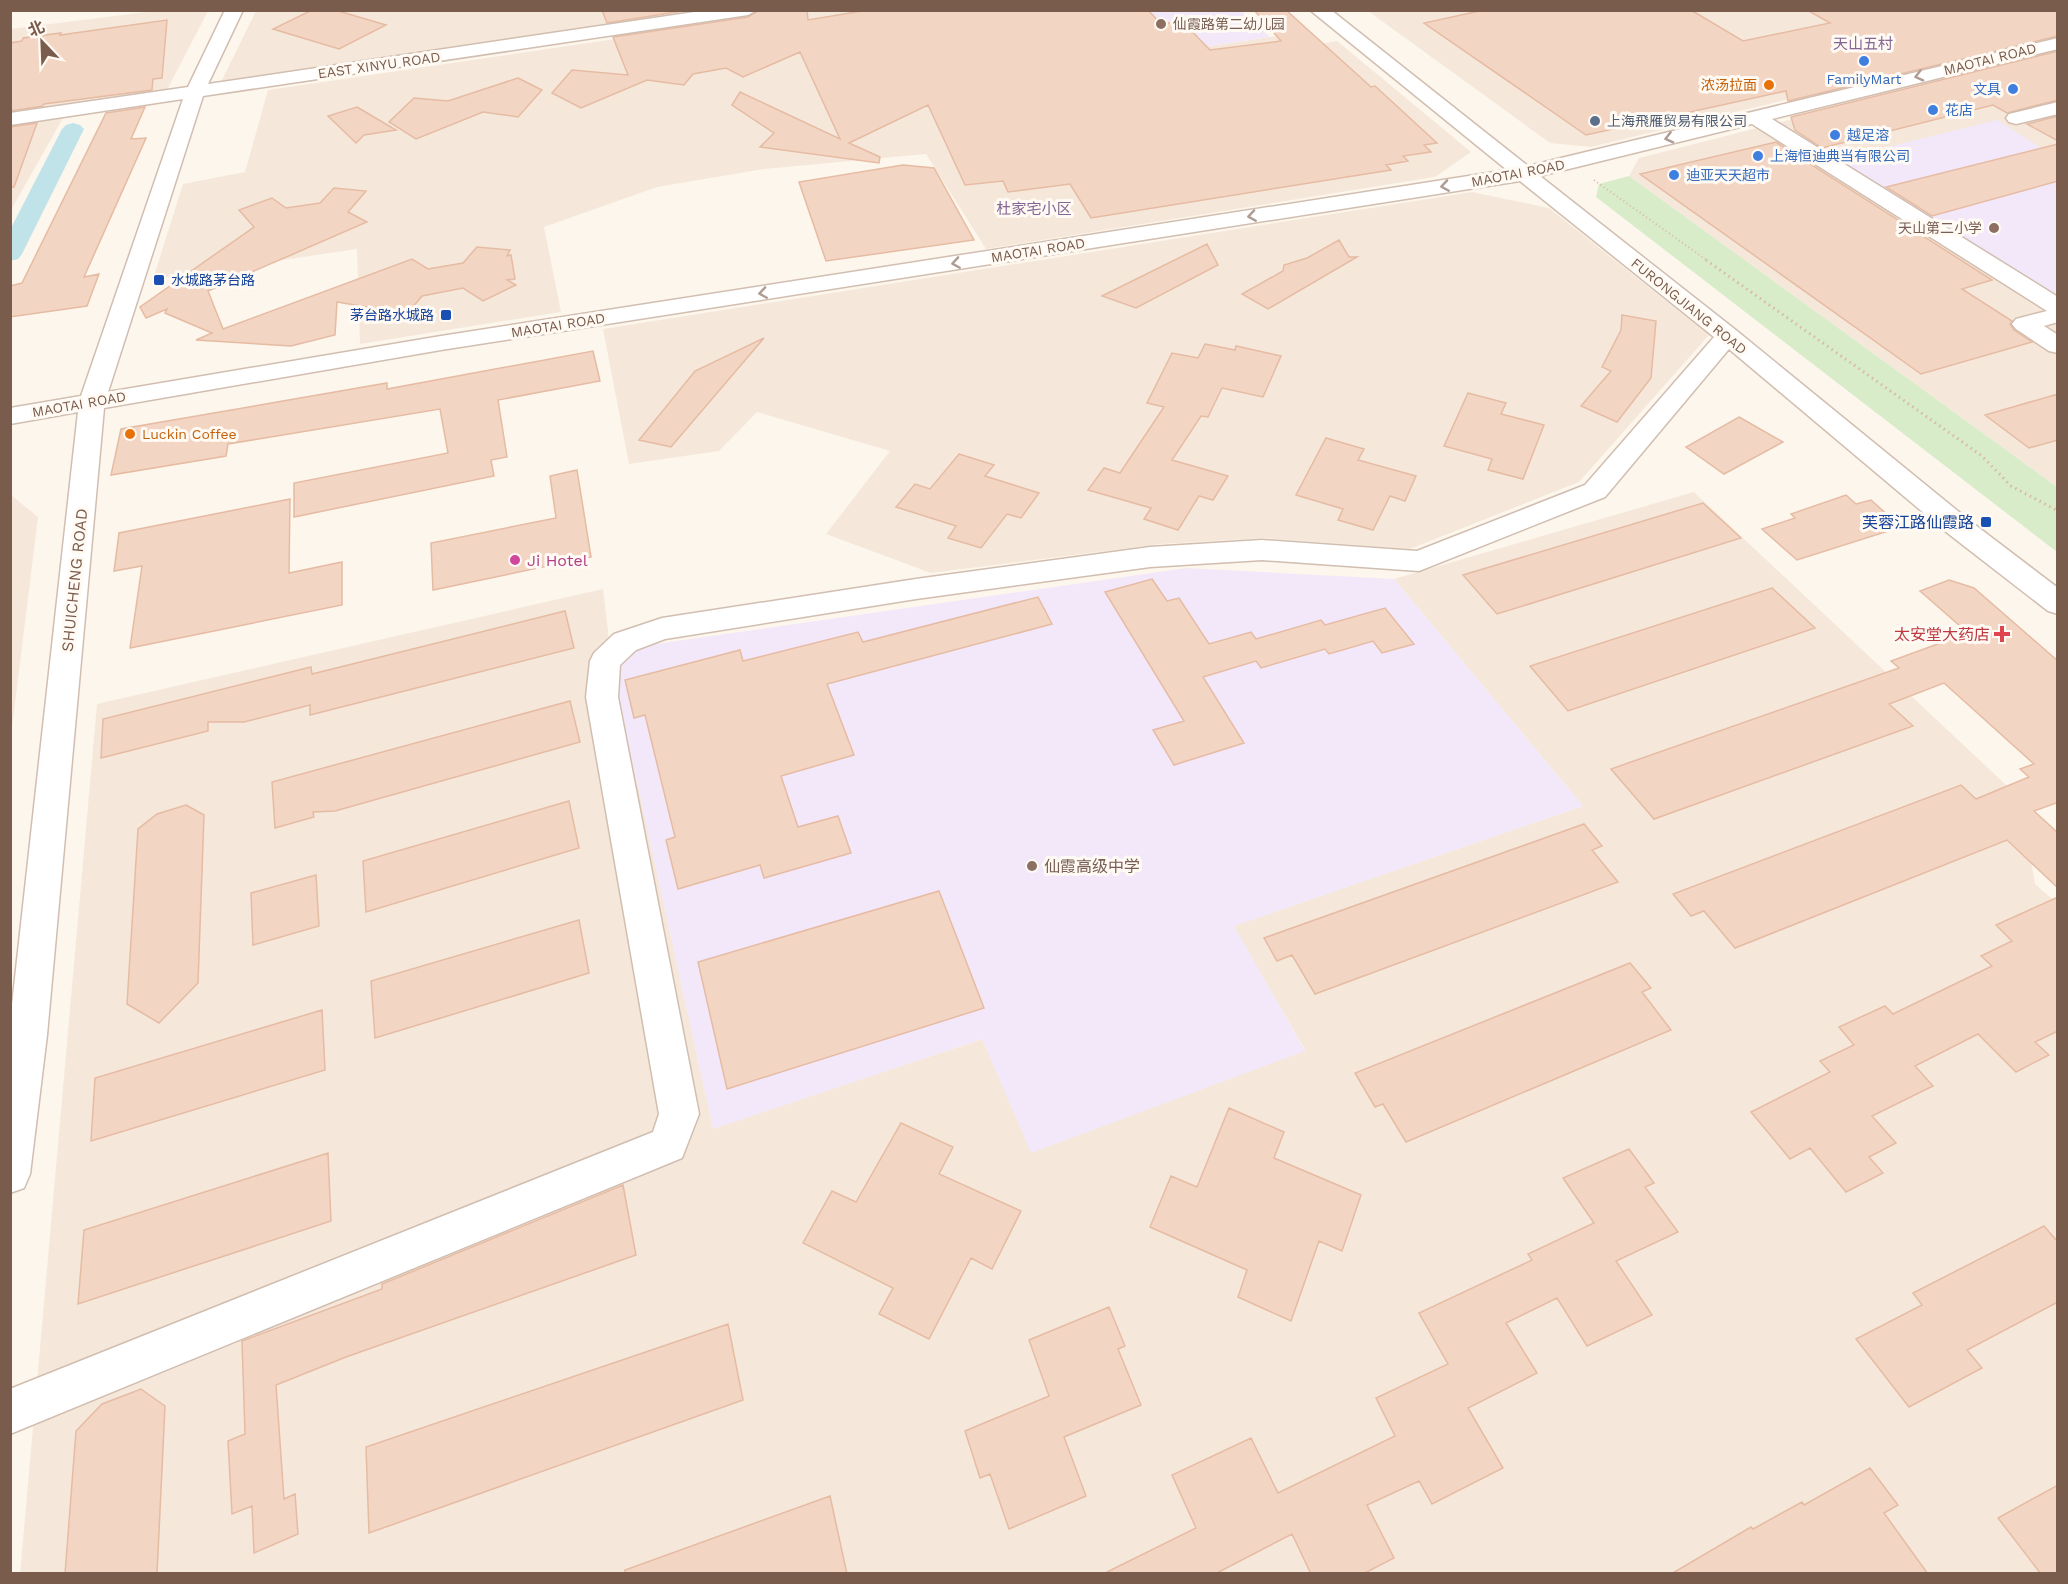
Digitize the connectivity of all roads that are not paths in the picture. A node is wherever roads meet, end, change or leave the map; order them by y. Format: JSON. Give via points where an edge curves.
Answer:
{"nodes":[{"id":1,"x":234,"y":10,"type":"edge"},
{"id":2,"x":748,"y":10,"type":"edge"},
{"id":3,"x":1319,"y":10,"type":"edge"},
{"id":4,"x":2057,"y":43,"type":"edge"},
{"id":5,"x":195,"y":92,"type":"junction"},
{"id":6,"x":2058,"y":108,"type":"edge"},
{"id":7,"x":1755,"y":117,"type":"junction"},
{"id":8,"x":2016,"y":118,"type":"dead end"},
{"id":9,"x":10,"y":119,"type":"edge"},
{"id":10,"x":1523,"y":174,"type":"junction"},
{"id":11,"x":2058,"y":308,"type":"edge"},
{"id":12,"x":2058,"y":315,"type":"edge"},
{"id":13,"x":1728,"y":336,"type":"junction"},
{"id":14,"x":2058,"y":346,"type":"edge"},
{"id":15,"x":92,"y":401,"type":"junction"},
{"id":16,"x":10,"y":416,"type":"edge"},
{"id":17,"x":2058,"y":604,"type":"edge"},
{"id":18,"x":10,"y":1174,"type":"edge"},
{"id":19,"x":10,"y":1412,"type":"edge"}],
"edges":[{"from":1,"to":5,"type":"street","name":"SHUICHENG ROAD"},
{"from":2,"to":5,"type":"street","name":"EAST XINYU ROAD"},
{"from":3,"to":10,"type":"street","name":"FURONGJIANG ROAD"},
{"from":4,"to":7,"type":"street","name":"MAOTAI ROAD","one_way":true},
{"from":5,"to":9,"type":"street","name":"EAST XINYU ROAD"},
{"from":5,"to":15,"type":"street","name":"SHUICHENG ROAD"},
{"from":6,"to":8,"type":"street"},
{"from":7,"to":10,"type":"street","name":"MAOTAI ROAD","one_way":true},
{"from":7,"to":11,"type":"street"},
{"from":10,"to":13,"type":"street","name":"FURONGJIANG ROAD"},
{"from":10,"to":15,"type":"street","name":"MAOTAI ROAD","one_way":true},
{"from":12,"to":14,"type":"street","via":[[2024,324]]},
{"from":13,"to":17,"type":"street","name":"FURONGJIANG ROAD"},
{"from":13,"to":19,"type":"street","via":[[1595,491],[1419,561],[1262,550],[1150,557],[673,627],[625,642],[605,661],[602,697],[679,1114],[668,1145]]},
{"from":15,"to":16,"type":"street","name":"MAOTAI ROAD"},
{"from":15,"to":18,"type":"street","name":"SHUICHENG ROAD","via":[[28,1035]]}]}
